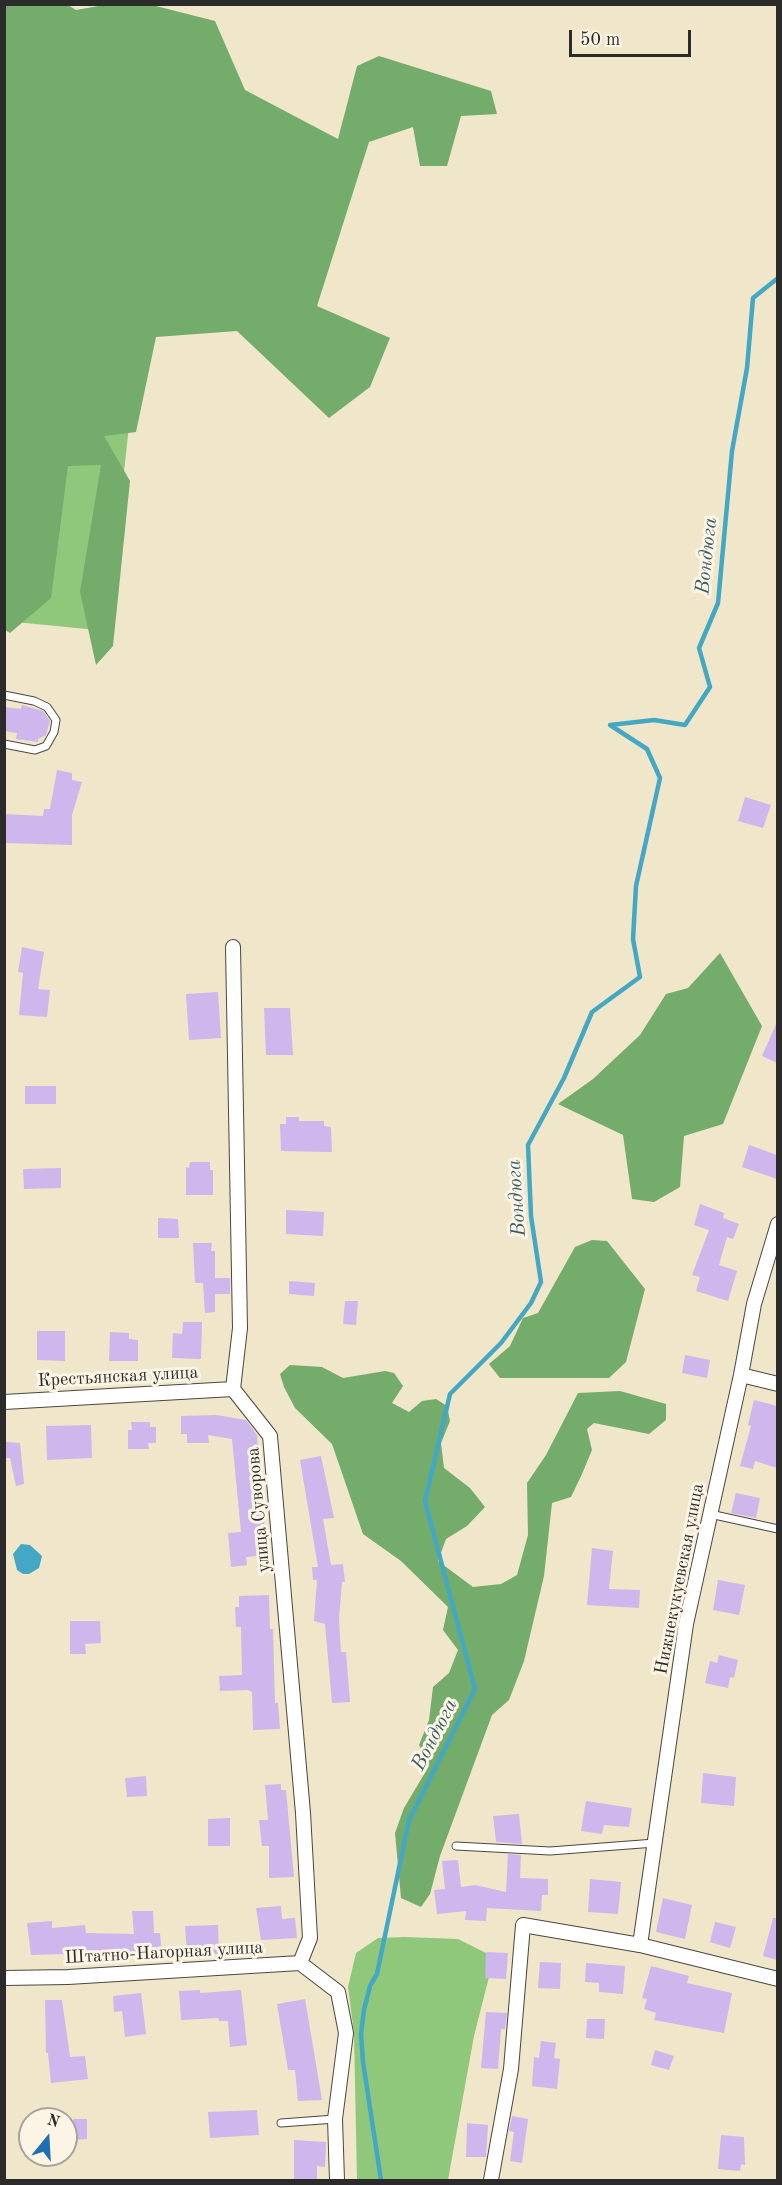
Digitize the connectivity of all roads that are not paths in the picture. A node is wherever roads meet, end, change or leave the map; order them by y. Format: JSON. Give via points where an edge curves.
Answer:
{"nodes":[{"id":1,"x":4,"y":694,"type":"edge"},
{"id":2,"x":4,"y":744,"type":"edge"},
{"id":3,"x":233,"y":947,"type":"dead end"},
{"id":4,"x":777,"y":1224,"type":"edge"},
{"id":5,"x":741,"y":1375,"type":"junction"},
{"id":6,"x":777,"y":1384,"type":"edge"},
{"id":7,"x":233,"y":1389,"type":"junction"},
{"id":8,"x":4,"y":1402,"type":"edge"},
{"id":9,"x":710,"y":1514,"type":"junction"},
{"id":10,"x":777,"y":1529,"type":"edge"},
{"id":11,"x":655,"y":1843,"type":"junction"},
{"id":12,"x":456,"y":1846,"type":"dead end"},
{"id":13,"x":640,"y":1945,"type":"junction"},
{"id":14,"x":300,"y":1962,"type":"junction"},
{"id":15,"x":4,"y":1978,"type":"edge"},
{"id":16,"x":777,"y":1979,"type":"edge"},
{"id":17,"x":335,"y":2119,"type":"junction"},
{"id":18,"x":281,"y":2123,"type":"dead end"},
{"id":19,"x":337,"y":2181,"type":"edge"},
{"id":20,"x":491,"y":2181,"type":"edge"}],
"edges":[{"from":1,"to":2,"type":"lane","via":[[34,700],[47,707],[56,720],[46,746],[35,750]]},
{"from":3,"to":7,"type":"street","via":[[240,1328]]},
{"from":4,"to":5,"type":"street","name":"Нижнекукуевская улица","via":[[754,1304]]},
{"from":5,"to":6,"type":"street"},
{"from":5,"to":9,"type":"street","name":"Нижнекукуевская улица"},
{"from":7,"to":8,"type":"street","name":"Крестьянская улица"},
{"from":7,"to":14,"type":"street","name":"улица Суворова","via":[[270,1436],[303,1813],[310,1938]]},
{"from":9,"to":10,"type":"lane"},
{"from":9,"to":11,"type":"street","name":"Нижнекукуевская улица","via":[[686,1624]]},
{"from":11,"to":12,"type":"lane","via":[[550,1851]]},
{"from":11,"to":13,"type":"street","name":"Нижнекукуевская улица"},
{"from":13,"to":16,"type":"street"},
{"from":13,"to":20,"type":"street","via":[[523,1925],[511,2069]]},
{"from":14,"to":15,"type":"street","name":"Штатно-Нагорная улица"},
{"from":14,"to":17,"type":"street","via":[[338,1992],[346,2033]]},
{"from":17,"to":18,"type":"lane"},
{"from":17,"to":19,"type":"street"}]}
